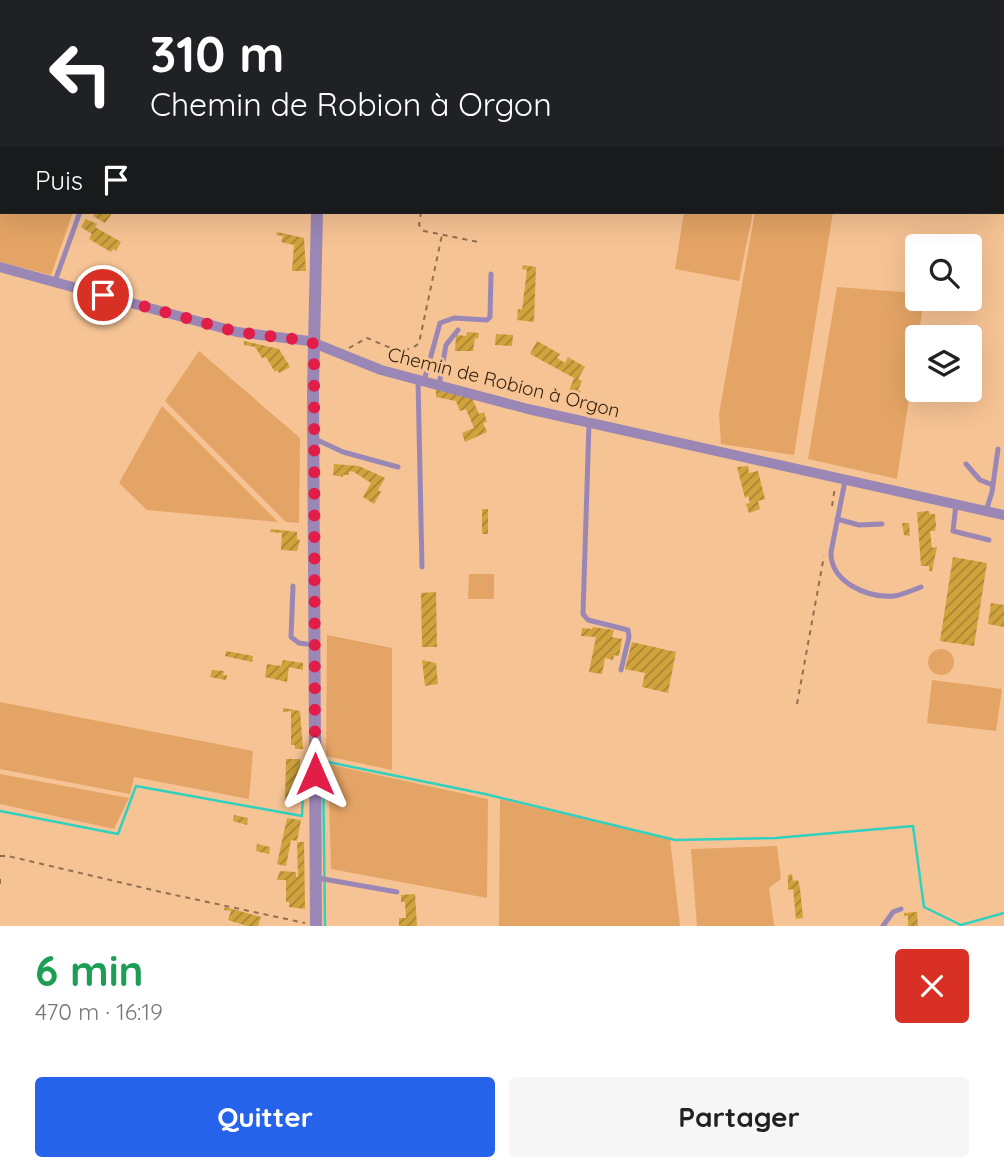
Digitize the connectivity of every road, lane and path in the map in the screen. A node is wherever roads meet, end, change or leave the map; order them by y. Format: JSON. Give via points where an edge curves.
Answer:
{"nodes":[{"id":1,"x":79,"y":214,"type":"edge"},
{"id":2,"x":317,"y":214,"type":"edge"},
{"id":3,"x":421,"y":214,"type":"edge"},
{"id":4,"x":442,"y":235,"type":"junction"},
{"id":5,"x":478,"y":242,"type":"dead end"},
{"id":6,"x":0,"y":267,"type":"edge"},
{"id":7,"x":491,"y":274,"type":"dead end"},
{"id":8,"x":55,"y":282,"type":"junction"},
{"id":9,"x":458,"y":330,"type":"dead end"},
{"id":10,"x":316,"y":345,"type":"junction"},
{"id":11,"x":339,"y":354,"type":"junction"},
{"id":12,"x":421,"y":380,"type":"junction"},
{"id":13,"x":439,"y":385,"type":"junction"},
{"id":14,"x":589,"y":423,"type":"junction"},
{"id":15,"x":313,"y":438,"type":"junction"},
{"id":16,"x":998,"y":449,"type":"dead end"},
{"id":17,"x":966,"y":464,"type":"dead end"},
{"id":18,"x":398,"y":467,"type":"dead end"},
{"id":19,"x":841,"y":480,"type":"junction"},
{"id":20,"x":993,"y":485,"type":"junction"},
{"id":21,"x":956,"y":504,"type":"junction"},
{"id":22,"x":832,"y":505,"type":"dead end"},
{"id":23,"x":986,"y":511,"type":"junction"},
{"id":24,"x":1004,"y":515,"type":"edge"},
{"id":25,"x":837,"y":519,"type":"junction"},
{"id":26,"x":883,"y":524,"type":"dead end"},
{"id":27,"x":989,"y":540,"type":"dead end"},
{"id":28,"x":826,"y":546,"type":"dead end"},
{"id":29,"x":422,"y":567,"type":"dead end"},
{"id":30,"x":293,"y":586,"type":"dead end"},
{"id":31,"x":921,"y":587,"type":"dead end"},
{"id":32,"x":314,"y":645,"type":"junction"},
{"id":33,"x":621,"y":670,"type":"dead end"},
{"id":34,"x":797,"y":704,"type":"dead end"},
{"id":35,"x":0,"y":856,"type":"edge"},
{"id":36,"x":316,"y":878,"type":"junction"},
{"id":37,"x":0,"y":880,"type":"edge"},
{"id":38,"x":0,"y":889,"type":"edge"},
{"id":39,"x":397,"y":892,"type":"dead end"},
{"id":40,"x":901,"y":909,"type":"dead end"},
{"id":41,"x":316,"y":925,"type":"edge"},
{"id":42,"x":883,"y":926,"type":"edge"}],
"edges":[{"from":1,"to":8,"type":"lane"},
{"from":2,"to":10,"type":"street"},
{"from":3,"to":4,"type":"path","via":[[419,225],[424,232]]},
{"from":4,"to":5,"type":"path"},
{"from":4,"to":11,"type":"path","via":[[419,343],[399,351],[367,338]]},
{"from":6,"to":8,"type":"street","name":"Chemin de Robion à Orgon"},
{"from":7,"to":12,"type":"lane","via":[[490,317],[440,323]]},
{"from":8,"to":10,"type":"street","name":"Chemin de Robion à Orgon","via":[[237,332]]},
{"from":9,"to":13,"type":"lane","via":[[446,345]]},
{"from":10,"to":11,"type":"street","name":"Chemin de Robion à Orgon"},
{"from":10,"to":15,"type":"street"},
{"from":11,"to":12,"type":"street","name":"Chemin de Robion à Orgon"},
{"from":12,"to":13,"type":"street","name":"Chemin de Robion à Orgon"},
{"from":12,"to":29,"type":"lane"},
{"from":13,"to":14,"type":"street","name":"Chemin de Robion à Orgon"},
{"from":14,"to":19,"type":"street","name":"Chemin de Robion à Orgon"},
{"from":14,"to":33,"type":"lane","via":[[583,614],[588,620],[628,630]]},
{"from":15,"to":18,"type":"lane","via":[[343,452]]},
{"from":15,"to":32,"type":"street"},
{"from":16,"to":20,"type":"lane"},
{"from":17,"to":20,"type":"lane","via":[[980,480]]},
{"from":19,"to":21,"type":"street","name":"Chemin de Robion à Orgon"},
{"from":19,"to":22,"type":"path"},
{"from":19,"to":25,"type":"lane"},
{"from":20,"to":23,"type":"lane"},
{"from":21,"to":23,"type":"street","name":"Chemin de Robion à Orgon"},
{"from":21,"to":27,"type":"lane","via":[[953,531]]},
{"from":23,"to":24,"type":"street","name":"Chemin de Robion à Orgon"},
{"from":25,"to":26,"type":"lane","via":[[859,525]]},
{"from":25,"to":31,"type":"lane","via":[[831,560],[835,573],[850,586],[893,596]]},
{"from":28,"to":34,"type":"path"},
{"from":30,"to":32,"type":"lane","via":[[291,637]]},
{"from":32,"to":36,"type":"street"},
{"from":35,"to":41,"type":"path"},
{"from":36,"to":39,"type":"lane"},
{"from":36,"to":41,"type":"street"},
{"from":37,"to":38,"type":"path"},
{"from":40,"to":42,"type":"lane"}]}
